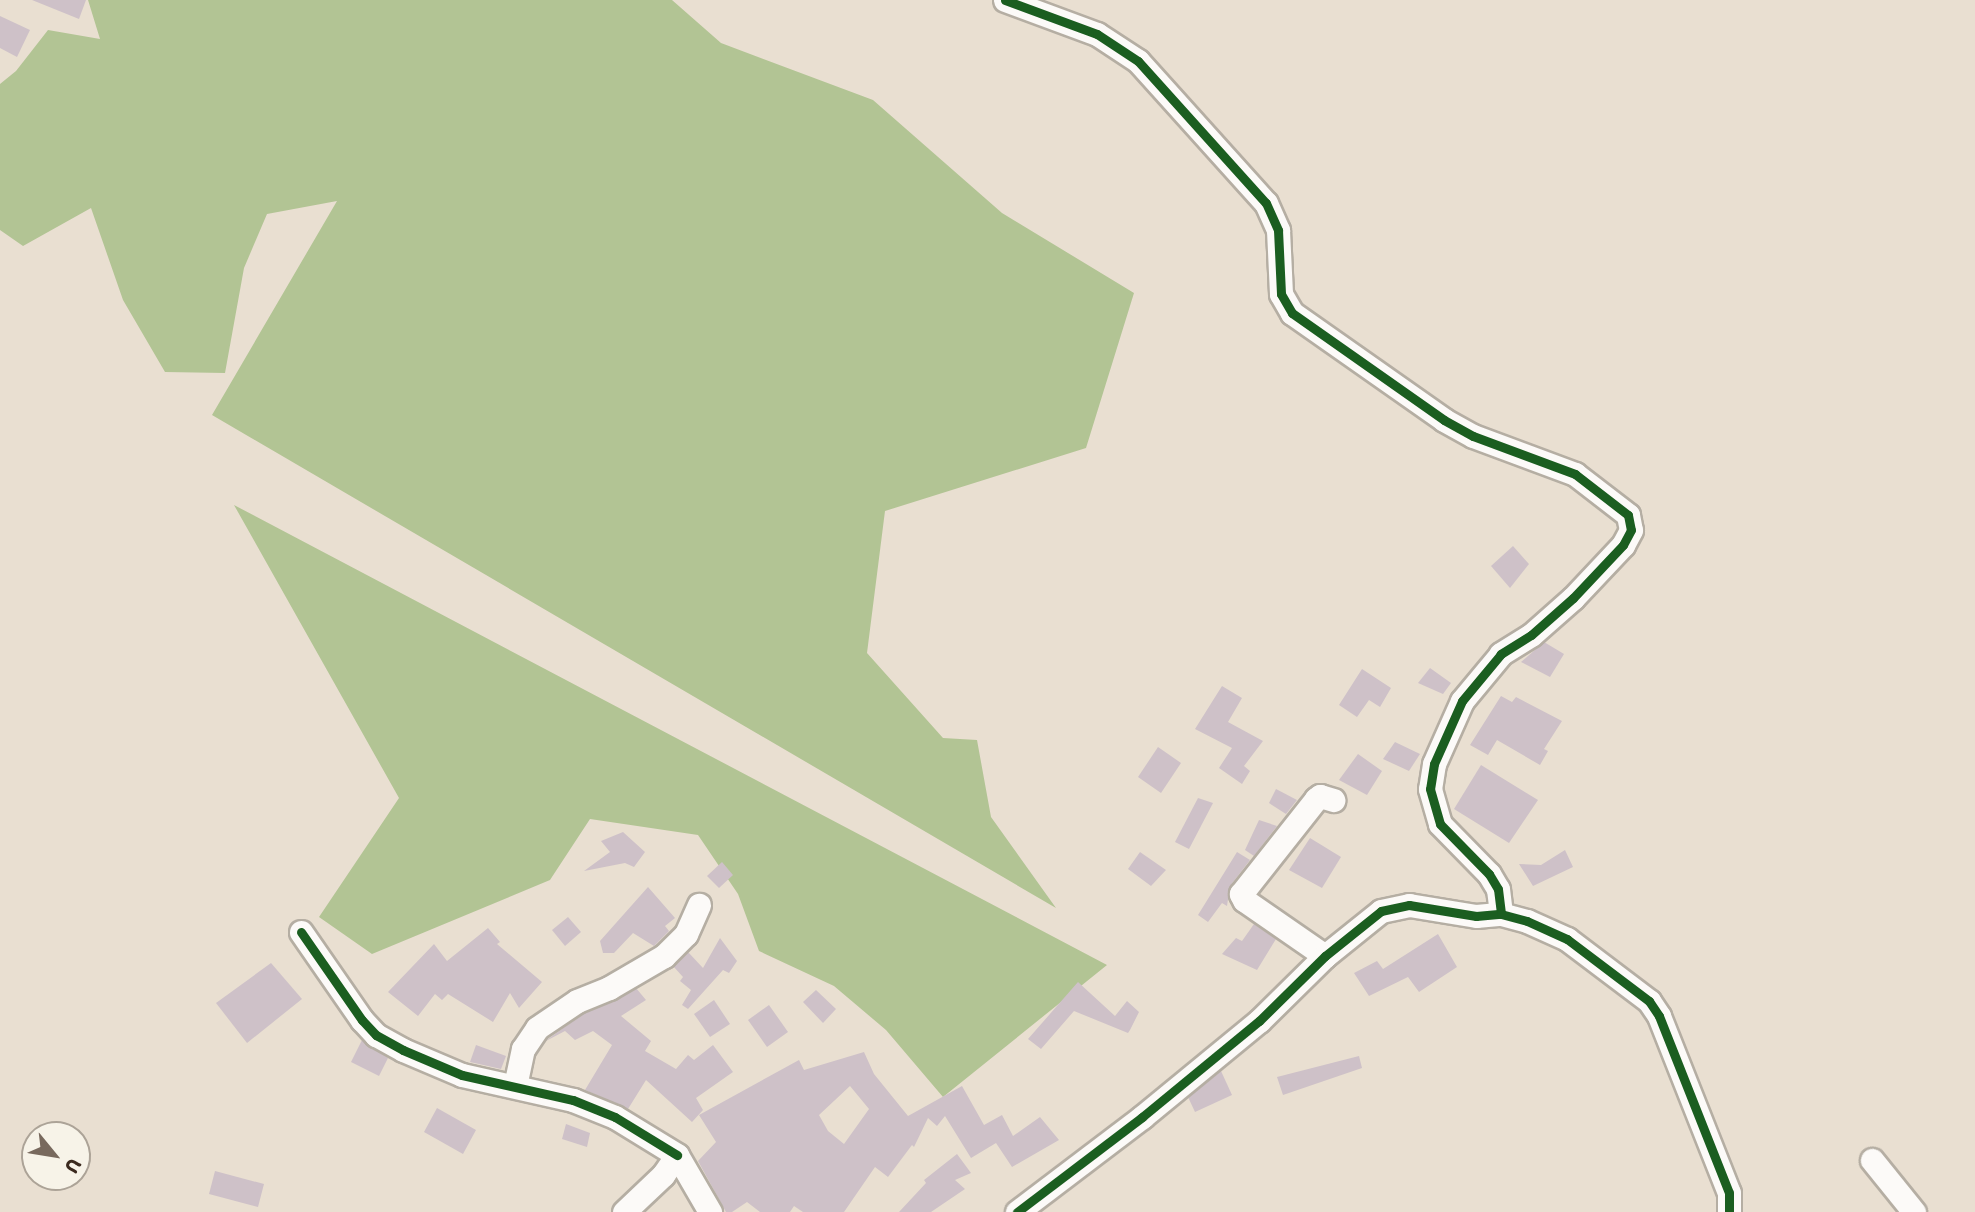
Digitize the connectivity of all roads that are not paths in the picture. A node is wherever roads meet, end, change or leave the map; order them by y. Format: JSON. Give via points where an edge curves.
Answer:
{"nodes":[{"id":1,"x":1005,"y":0,"type":"edge"},
{"id":2,"x":1333,"y":800,"type":"dead end"},
{"id":3,"x":699,"y":905,"type":"dead end"},
{"id":4,"x":1501,"y":914,"type":"junction"},
{"id":5,"x":301,"y":932,"type":"dead end"},
{"id":6,"x":1325,"y":956,"type":"junction"},
{"id":7,"x":515,"y":1086,"type":"junction"},
{"id":8,"x":677,"y":1155,"type":"junction"},
{"id":9,"x":1872,"y":1160,"type":"dead end"},
{"id":10,"x":624,"y":1212,"type":"edge"},
{"id":11,"x":710,"y":1212,"type":"edge"},
{"id":12,"x":1017,"y":1212,"type":"edge"},
{"id":13,"x":1729,"y":1212,"type":"edge"},
{"id":14,"x":1914,"y":1212,"type":"edge"}],
"edges":[{"from":1,"to":4,"type":"street","via":[[1097,34],[1138,61],[1266,202],[1278,230],[1281,293],[1292,313],[1444,420],[1473,436],[1575,474],[1628,515],[1631,530],[1623,545],[1573,598],[1501,654],[1462,701],[1434,764],[1430,789],[1440,824],[1489,874],[1498,889]]},
{"from":2,"to":6,"type":"street","via":[[1316,799],[1241,894]]},
{"from":3,"to":7,"type":"street","via":[[686,934],[664,956],[576,1001],[537,1028],[523,1049]]},
{"from":4,"to":6,"type":"street","via":[[1476,916],[1396,906],[1381,911]]},
{"from":4,"to":13,"type":"street","via":[[1527,920],[1567,939],[1649,1001],[1659,1016],[1728,1193]]},
{"from":5,"to":7,"type":"street","via":[[376,1035],[435,1065]]},
{"from":6,"to":12,"type":"street","via":[[1259,1021]]},
{"from":7,"to":8,"type":"street","via":[[573,1100],[615,1117]]},
{"from":8,"to":10,"type":"street"},
{"from":8,"to":11,"type":"street"},
{"from":9,"to":14,"type":"street"}]}
